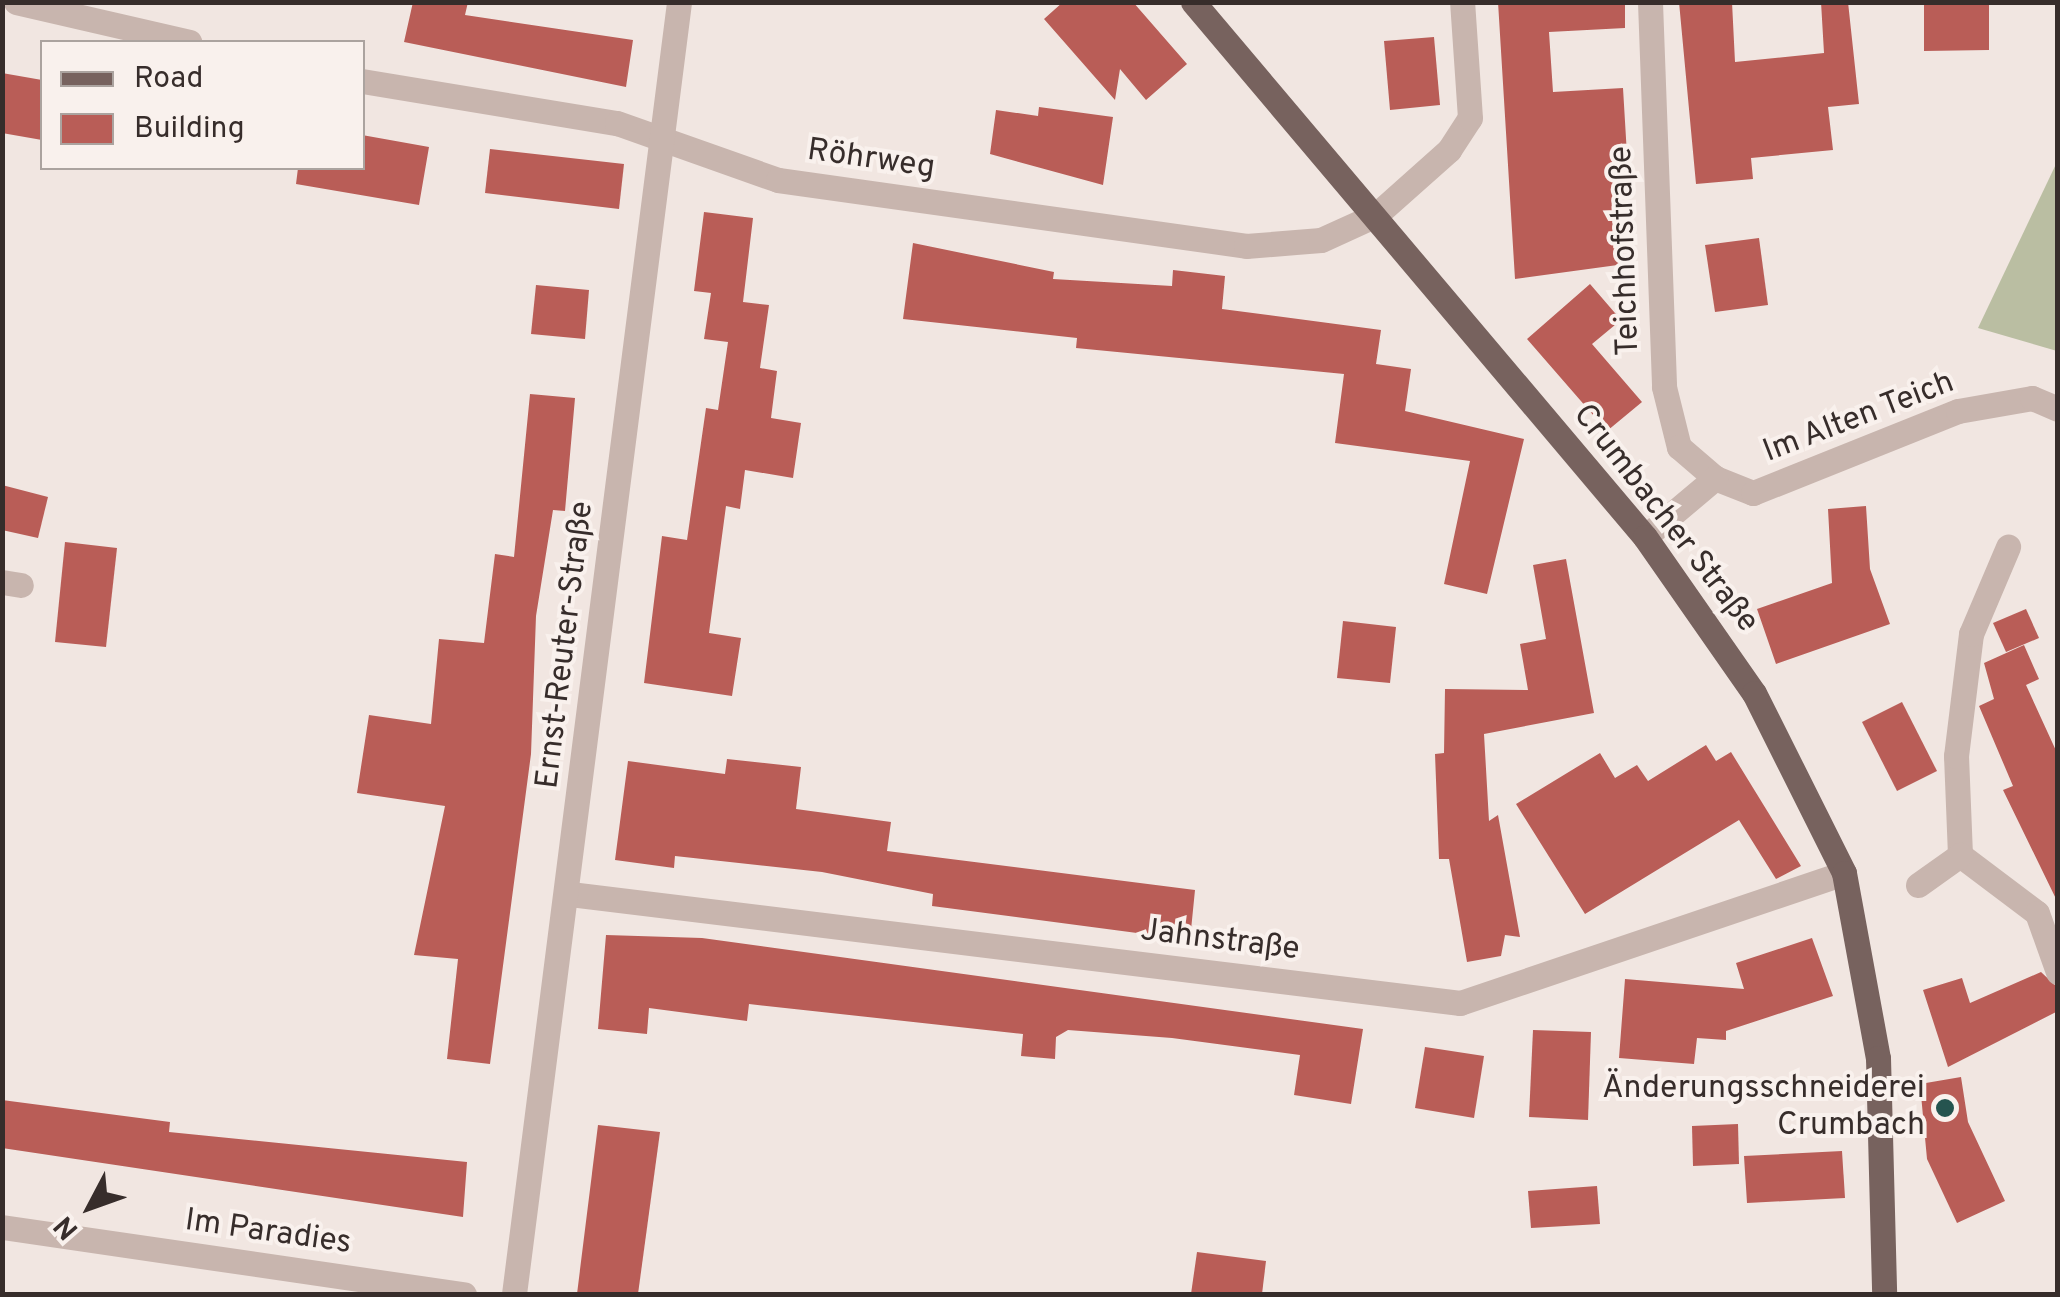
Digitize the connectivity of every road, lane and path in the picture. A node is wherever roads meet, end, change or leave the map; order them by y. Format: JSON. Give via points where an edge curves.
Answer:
{"nodes":[{"id":1,"x":16,"y":2,"type":"edge"},
{"id":2,"x":679,"y":2,"type":"edge"},
{"id":3,"x":1193,"y":2,"type":"edge"},
{"id":4,"x":1462,"y":2,"type":"edge"},
{"id":5,"x":1650,"y":2,"type":"edge"},
{"id":6,"x":181,"y":40,"type":"edge"},
{"id":7,"x":365,"y":82,"type":"edge"},
{"id":8,"x":658,"y":141,"type":"junction"},
{"id":9,"x":1376,"y":215,"type":"junction"},
{"id":10,"x":2058,"y":409,"type":"edge"},
{"id":11,"x":1716,"y":478,"type":"junction"},
{"id":12,"x":1645,"y":536,"type":"junction"},
{"id":13,"x":2008,"y":547,"type":"dead end"},
{"id":14,"x":1960,"y":854,"type":"junction"},
{"id":15,"x":1844,"y":873,"type":"junction"},
{"id":16,"x":1918,"y":885,"type":"dead end"},
{"id":17,"x":570,"y":894,"type":"junction"},
{"id":18,"x":2058,"y":972,"type":"edge"},
{"id":19,"x":2,"y":1227,"type":"edge"},
{"id":20,"x":464,"y":1294,"type":"edge"},
{"id":21,"x":514,"y":1294,"type":"edge"},
{"id":22,"x":1884,"y":1294,"type":"edge"}],
"edges":[{"from":1,"to":6,"type":"street"},
{"from":2,"to":8,"type":"street","name":"Ernst-Reuter-Straße"},
{"from":3,"to":9,"type":"main road","name":"Crumbacher Straße"},
{"from":4,"to":9,"type":"street","name":"Röhrweg","via":[[1470,118],[1448,150]]},
{"from":5,"to":11,"type":"street","name":"Teichhofstraße","via":[[1664,387],[1680,446]]},
{"from":7,"to":8,"type":"street","name":"Röhrweg","via":[[568,112]]},
{"from":8,"to":9,"type":"street","name":"Röhrweg","via":[[778,180],[1246,246],[1321,240]]},
{"from":8,"to":17,"type":"street","name":"Ernst-Reuter-Straße"},
{"from":9,"to":12,"type":"main road","name":"Crumbacher Straße"},
{"from":10,"to":11,"type":"street","name":"Im Alten Teich","via":[[2032,398],[1958,411],[1753,493]]},
{"from":11,"to":12,"type":"street"},
{"from":12,"to":15,"type":"main road","name":"Crumbacher Straße","via":[[1754,693]]},
{"from":13,"to":14,"type":"street","via":[[1971,634],[1956,756]]},
{"from":14,"to":16,"type":"street"},
{"from":14,"to":18,"type":"street","via":[[2036,913]]},
{"from":15,"to":17,"type":"street","name":"Jahnstraße","via":[[1460,1003]]},
{"from":15,"to":22,"type":"main road","name":"Crumbacher Straße","via":[[1878,1058]]},
{"from":17,"to":21,"type":"street","name":"Ernst-Reuter-Straße"},
{"from":19,"to":20,"type":"street","name":"Im Paradies"}]}
